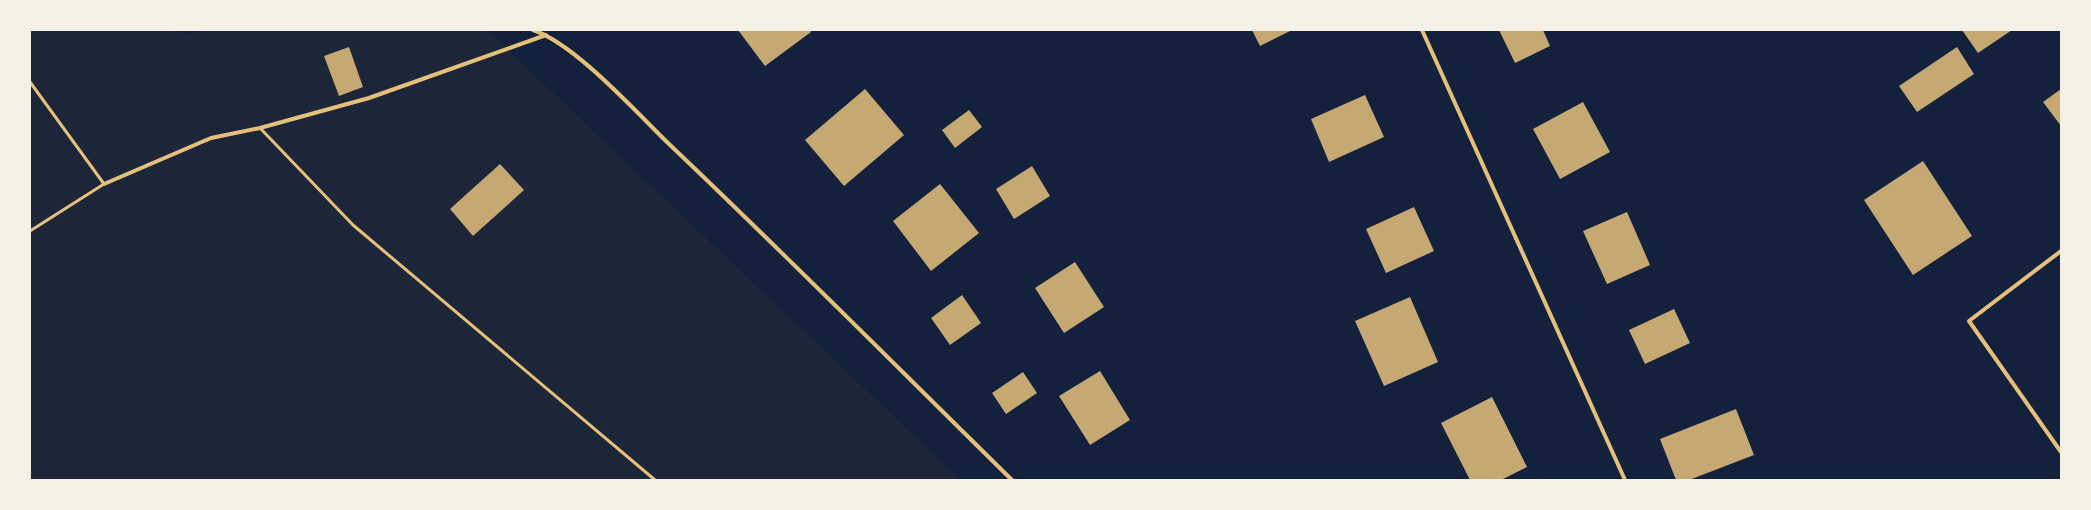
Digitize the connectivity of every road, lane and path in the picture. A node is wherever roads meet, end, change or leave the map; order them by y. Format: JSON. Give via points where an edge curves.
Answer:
{"nodes":[{"id":1,"x":533,"y":30,"type":"edge"},
{"id":2,"x":1422,"y":30,"type":"edge"},
{"id":3,"x":547,"y":34,"type":"junction"},
{"id":4,"x":30,"y":82,"type":"edge"},
{"id":5,"x":260,"y":128,"type":"junction"},
{"id":6,"x":104,"y":184,"type":"junction"},
{"id":7,"x":30,"y":231,"type":"edge"},
{"id":8,"x":2061,"y":251,"type":"edge"},
{"id":9,"x":2061,"y":452,"type":"edge"},
{"id":10,"x":655,"y":480,"type":"edge"},
{"id":11,"x":1012,"y":480,"type":"edge"},
{"id":12,"x":1625,"y":480,"type":"edge"}],
"edges":[{"from":1,"to":3,"type":"street"},
{"from":2,"to":12,"type":"street"},
{"from":3,"to":5,"type":"street","via":[[369,98]]},
{"from":3,"to":11,"type":"street","via":[[590,67]]},
{"from":4,"to":6,"type":"lane"},
{"from":5,"to":6,"type":"street","via":[[211,138]]},
{"from":5,"to":10,"type":"lane","via":[[352,225]]},
{"from":6,"to":7,"type":"lane"},
{"from":8,"to":9,"type":"street","via":[[1969,320]]}]}
